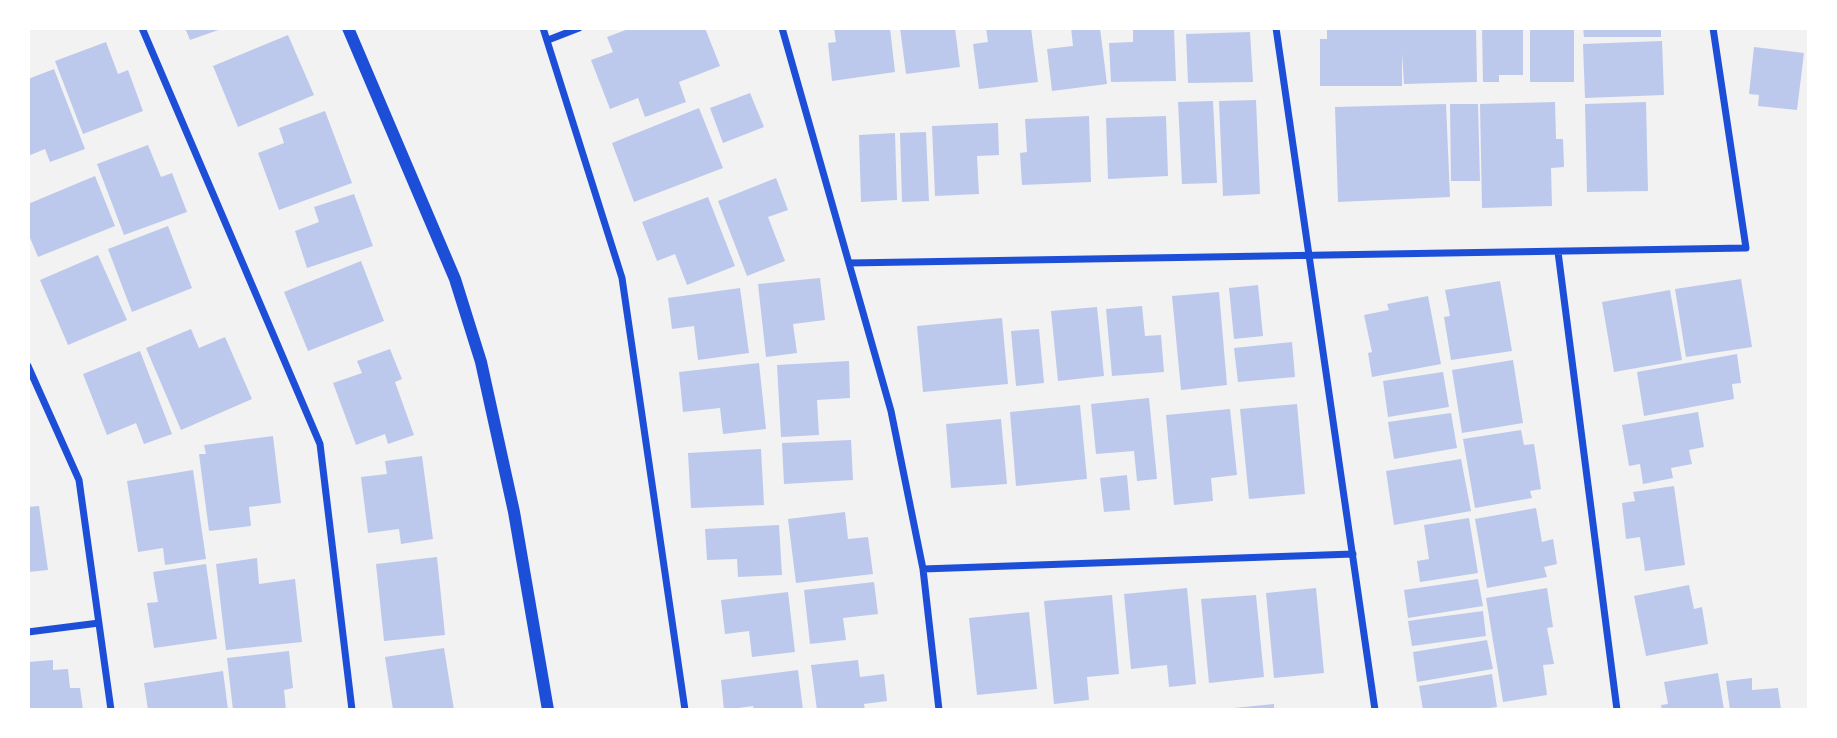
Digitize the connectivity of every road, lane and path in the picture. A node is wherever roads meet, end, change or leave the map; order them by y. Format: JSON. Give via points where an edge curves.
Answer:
{"nodes":[{"id":1,"x":142,"y":28,"type":"edge"},
{"id":2,"x":348,"y":28,"type":"edge"},
{"id":3,"x":543,"y":28,"type":"edge"},
{"id":4,"x":579,"y":28,"type":"edge"},
{"id":5,"x":782,"y":28,"type":"edge"},
{"id":6,"x":1276,"y":28,"type":"edge"},
{"id":7,"x":1713,"y":28,"type":"edge"},
{"id":8,"x":548,"y":40,"type":"junction"},
{"id":9,"x":1558,"y":252,"type":"junction"},
{"id":10,"x":1309,"y":255,"type":"junction"},
{"id":11,"x":849,"y":263,"type":"junction"},
{"id":12,"x":28,"y":366,"type":"edge"},
{"id":13,"x":1353,"y":554,"type":"junction"},
{"id":14,"x":923,"y":569,"type":"junction"},
{"id":15,"x":99,"y":623,"type":"junction"},
{"id":16,"x":28,"y":632,"type":"edge"},
{"id":17,"x":111,"y":710,"type":"edge"},
{"id":18,"x":352,"y":710,"type":"edge"},
{"id":19,"x":548,"y":710,"type":"edge"},
{"id":20,"x":685,"y":710,"type":"edge"},
{"id":21,"x":939,"y":710,"type":"edge"},
{"id":22,"x":1375,"y":710,"type":"edge"},
{"id":23,"x":1617,"y":710,"type":"edge"}],
"edges":[{"from":1,"to":18,"type":"street","via":[[320,444]]},
{"from":2,"to":19,"type":"street","via":[[456,279],[481,362],[514,512]]},
{"from":3,"to":8,"type":"street"},
{"from":4,"to":8,"type":"street"},
{"from":5,"to":11,"type":"street"},
{"from":6,"to":10,"type":"street"},
{"from":7,"to":9,"type":"street","via":[[1746,248]]},
{"from":8,"to":20,"type":"street","via":[[622,278]]},
{"from":9,"to":10,"type":"street"},
{"from":9,"to":23,"type":"street"},
{"from":10,"to":11,"type":"street"},
{"from":10,"to":13,"type":"street"},
{"from":11,"to":14,"type":"street","via":[[891,411]]},
{"from":12,"to":15,"type":"street","via":[[79,480]]},
{"from":13,"to":14,"type":"street"},
{"from":13,"to":22,"type":"street"},
{"from":14,"to":21,"type":"street"},
{"from":15,"to":16,"type":"street"},
{"from":15,"to":17,"type":"street"}]}
